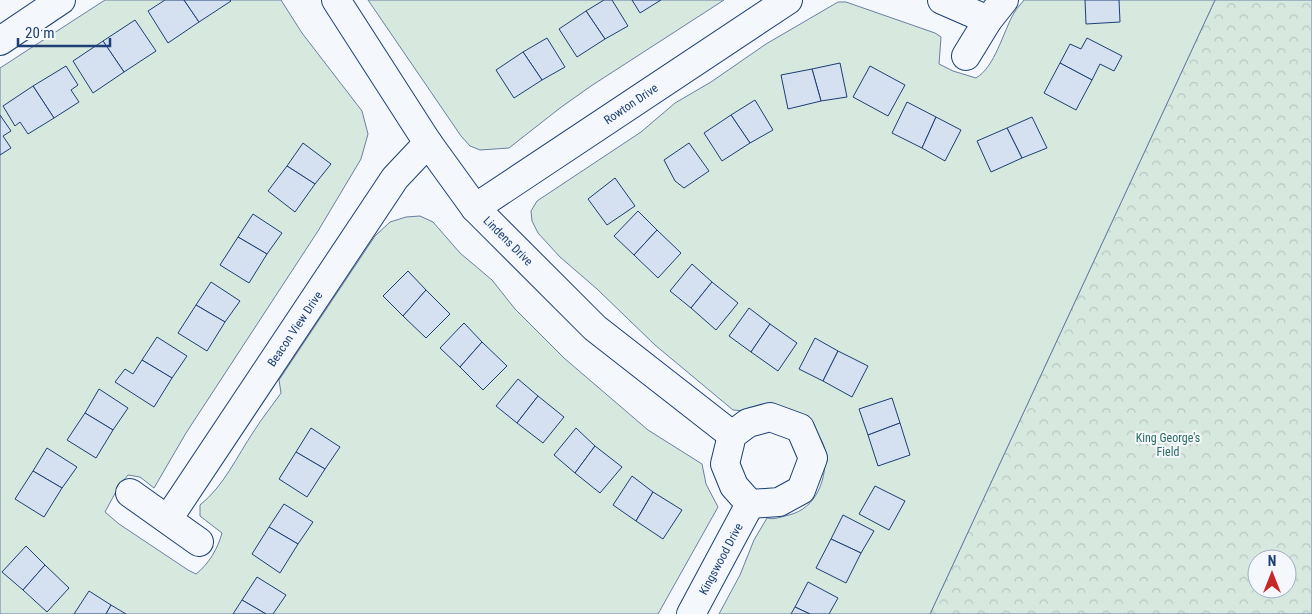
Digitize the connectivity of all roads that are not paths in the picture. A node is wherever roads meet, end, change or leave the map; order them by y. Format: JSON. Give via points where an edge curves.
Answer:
{"nodes":[{"id":1,"x":61,"y":0,"type":"edge"},
{"id":2,"x":336,"y":0,"type":"edge"},
{"id":3,"x":788,"y":0,"type":"edge"},
{"id":4,"x":942,"y":0,"type":"edge"},
{"id":5,"x":996,"y":10,"type":"edge"},
{"id":6,"x":0,"y":41,"type":"edge"},
{"id":7,"x":966,"y":56,"type":"dead end"},
{"id":8,"x":428,"y":143,"type":"junction"},
{"id":9,"x":475,"y":208,"type":"junction"},
{"id":10,"x":732,"y":435,"type":"junction"},
{"id":11,"x":130,"y":493,"type":"dead end"},
{"id":12,"x":750,"y":504,"type":"junction"},
{"id":13,"x":168,"y":519,"type":"junction"},
{"id":14,"x":199,"y":542,"type":"dead end"},
{"id":15,"x":691,"y":614,"type":"edge"}],
"edges":[{"from":1,"to":6,"type":"street"},
{"from":2,"to":8,"type":"street","name":"Lindens Drive"},
{"from":3,"to":9,"type":"street","name":"Rowton Drive"},
{"from":4,"to":5,"type":"street"},
{"from":5,"to":7,"type":"street"},
{"from":8,"to":9,"type":"street","name":"Lindens Drive"},
{"from":8,"to":13,"type":"street","name":"Beacon View Drive","via":[[395,178]]},
{"from":9,"to":10,"type":"street","name":"Lindens Drive","via":[[595,328]]},
{"from":10,"to":12,"type":"street","via":[[725,464],[734,486]]},
{"from":10,"to":12,"type":"street","via":[[748,423],[770,417],[800,428],[813,458],[801,490],[779,502]]},
{"from":11,"to":13,"type":"street"},
{"from":12,"to":15,"type":"street","name":"Kingswood Drive"},
{"from":13,"to":14,"type":"street"}]}
